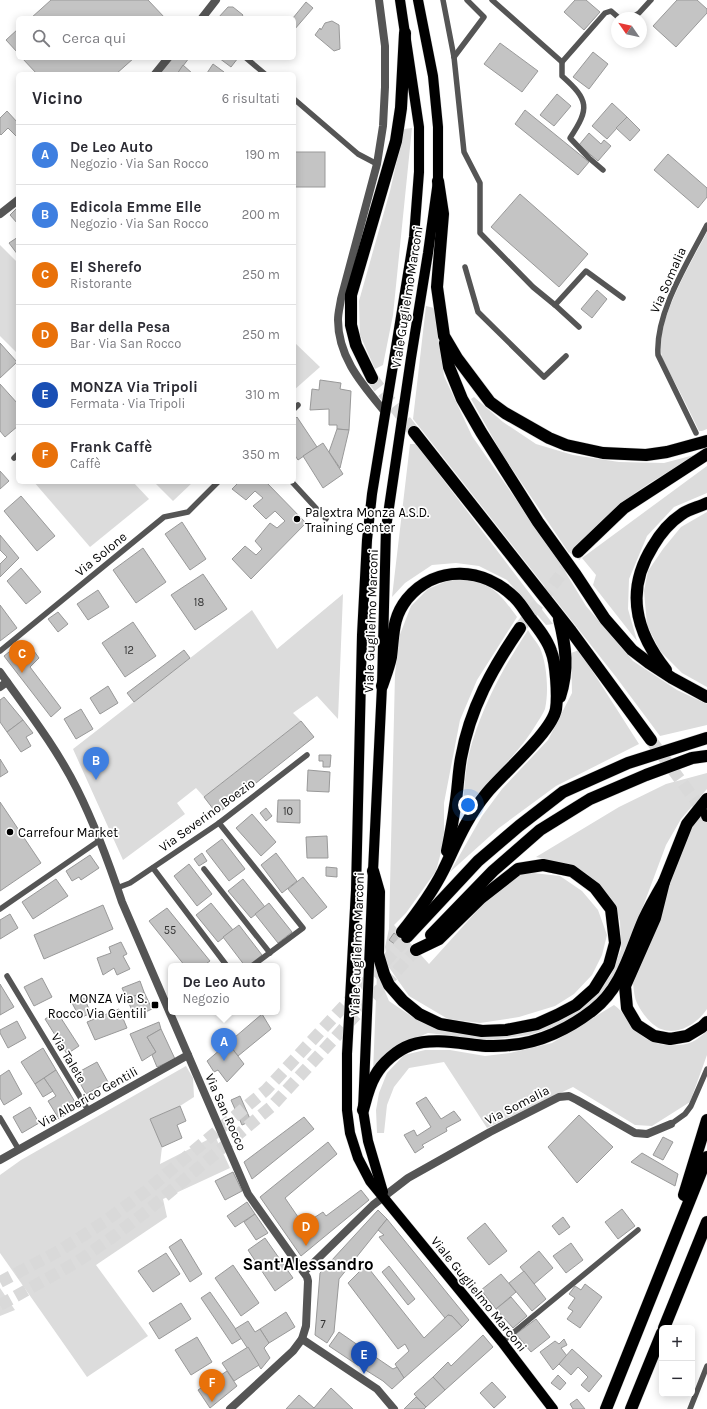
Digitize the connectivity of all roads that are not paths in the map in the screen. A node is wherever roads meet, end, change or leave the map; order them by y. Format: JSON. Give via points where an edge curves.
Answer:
{"nodes":[{"id":1,"x":216,"y":0,"type":"edge"},
{"id":2,"x":379,"y":0,"type":"edge"},
{"id":3,"x":400,"y":0,"type":"edge"},
{"id":4,"x":418,"y":0,"type":"edge"},
{"id":5,"x":443,"y":0,"type":"edge"},
{"id":6,"x":467,"y":0,"type":"edge"},
{"id":7,"x":492,"y":0,"type":"edge"},
{"id":8,"x":651,"y":0,"type":"edge"},
{"id":9,"x":612,"y":12,"type":"edge"},
{"id":10,"x":640,"y":12,"type":"edge"},
{"id":11,"x":204,"y":16,"type":"edge"},
{"id":12,"x":406,"y":33,"type":"junction"},
{"id":13,"x":454,"y":57,"type":"junction"},
{"id":14,"x":166,"y":60,"type":"edge"},
{"id":15,"x":248,"y":60,"type":"edge"},
{"id":16,"x":562,"y":62,"type":"junction"},
{"id":17,"x":157,"y":72,"type":"edge"},
{"id":18,"x":263,"y":72,"type":"edge"},
{"id":19,"x":296,"y":101,"type":"edge"},
{"id":20,"x":377,"y":164,"type":"junction"},
{"id":21,"x":603,"y":170,"type":"dead end"},
{"id":22,"x":438,"y":181,"type":"junction"},
{"id":23,"x":16,"y":202,"type":"edge"},
{"id":24,"x":0,"y":214,"type":"edge"},
{"id":25,"x":707,"y":225,"type":"edge"},
{"id":26,"x":465,"y":267,"type":"dead end"},
{"id":27,"x":623,"y":298,"type":"dead end"},
{"id":28,"x":555,"y":305,"type":"junction"},
{"id":29,"x":579,"y":327,"type":"dead end"},
{"id":30,"x":444,"y":336,"type":"junction"},
{"id":31,"x":566,"y":356,"type":"dead end"},
{"id":32,"x":372,"y":378,"type":"tunnel mouth"},
{"id":33,"x":385,"y":412,"type":"junction"},
{"id":34,"x":414,"y":432,"type":"tunnel mouth"},
{"id":35,"x":696,"y":434,"type":"dead end"},
{"id":36,"x":707,"y":441,"type":"edge"},
{"id":37,"x":707,"y":454,"type":"edge"},
{"id":38,"x":216,"y":484,"type":"edge"},
{"id":39,"x":294,"y":484,"type":"edge"},
{"id":40,"x":707,"y":503,"type":"edge"},
{"id":41,"x":326,"y":519,"type":"dead end"},
{"id":42,"x":578,"y":552,"type":"tunnel mouth"},
{"id":43,"x":557,"y":614,"type":"junction"},
{"id":44,"x":520,"y":628,"type":"tunnel mouth"},
{"id":45,"x":0,"y":650,"type":"edge"},
{"id":46,"x":0,"y":672,"type":"edge"},
{"id":47,"x":672,"y":678,"type":"junction"},
{"id":48,"x":4,"y":685,"type":"edge"},
{"id":49,"x":382,"y":686,"type":"junction"},
{"id":50,"x":707,"y":696,"type":"edge"},
{"id":51,"x":556,"y":710,"type":"junction"},
{"id":52,"x":707,"y":738,"type":"edge"},
{"id":53,"x":650,"y":740,"type":"tunnel mouth"},
{"id":54,"x":307,"y":755,"type":"dead end"},
{"id":55,"x":707,"y":756,"type":"edge"},
{"id":56,"x":707,"y":799,"type":"edge"},
{"id":57,"x":219,"y":823,"type":"junction"},
{"id":58,"x":100,"y":840,"type":"junction"},
{"id":59,"x":152,"y":868,"type":"junction"},
{"id":60,"x":204,"y":870,"type":"dead end"},
{"id":61,"x":373,"y":871,"type":"junction"},
{"id":62,"x":442,"y":872,"type":"junction"},
{"id":63,"x":664,"y":882,"type":"junction"},
{"id":64,"x":117,"y":888,"type":"junction"},
{"id":65,"x":0,"y":909,"type":"edge"},
{"id":66,"x":270,"y":953,"type":"junction"},
{"id":67,"x":225,"y":963,"type":"edge"},
{"id":68,"x":256,"y":963,"type":"edge"},
{"id":69,"x":7,"y":976,"type":"dead end"},
{"id":70,"x":168,"y":1009,"type":"edge"},
{"id":71,"x":171,"y":1015,"type":"edge"},
{"id":72,"x":707,"y":1022,"type":"edge"},
{"id":73,"x":188,"y":1055,"type":"junction"},
{"id":74,"x":707,"y":1069,"type":"edge"},
{"id":75,"x":88,"y":1110,"type":"junction"},
{"id":76,"x":364,"y":1110,"type":"junction"},
{"id":77,"x":0,"y":1118,"type":"edge"},
{"id":78,"x":707,"y":1120,"type":"edge"},
{"id":79,"x":671,"y":1124,"type":"joint"},
{"id":80,"x":19,"y":1150,"type":"junction"},
{"id":81,"x":707,"y":1157,"type":"edge"},
{"id":82,"x":0,"y":1160,"type":"edge"},
{"id":83,"x":384,"y":1196,"type":"junction"},
{"id":84,"x":707,"y":1222,"type":"edge"},
{"id":85,"x":638,"y":1230,"type":"dead end"},
{"id":86,"x":707,"y":1231,"type":"edge"},
{"id":87,"x":664,"y":1263,"type":"junction"},
{"id":88,"x":304,"y":1272,"type":"junction"},
{"id":89,"x":683,"y":1281,"type":"junction"},
{"id":90,"x":665,"y":1325,"type":"edge"},
{"id":91,"x":302,"y":1339,"type":"junction"},
{"id":92,"x":659,"y":1340,"type":"edge"},
{"id":93,"x":502,"y":1342,"type":"junction"},
{"id":94,"x":707,"y":1366,"type":"edge"},
{"id":95,"x":230,"y":1409,"type":"edge"},
{"id":96,"x":394,"y":1409,"type":"edge"},
{"id":97,"x":553,"y":1409,"type":"edge"},
{"id":98,"x":606,"y":1409,"type":"edge"},
{"id":99,"x":631,"y":1409,"type":"edge"},
{"id":100,"x":690,"y":1409,"type":"edge"}],
"edges":[{"from":1,"to":11,"type":"street"},
{"from":2,"to":20,"type":"street","via":[[385,46],[386,87]]},
{"from":3,"to":12,"type":"main road","name":"Viale Guglielmo Marconi"},
{"from":4,"to":22,"type":"main road","name":"Viale Guglielmo Marconi","via":[[433,76],[438,127]]},
{"from":5,"to":13,"type":"lane"},
{"from":6,"to":13,"type":"lane","via":[[484,17]]},
{"from":7,"to":16,"type":"lane"},
{"from":8,"to":10,"type":"lane"},
{"from":9,"to":16,"type":"lane","via":[[605,13]]},
{"from":12,"to":32,"type":"highway","via":[[396,141],[351,295],[351,325],[356,345]]},
{"from":12,"to":33,"type":"main road","name":"Viale Guglielmo Marconi","via":[[419,127],[419,172],[414,237]]},
{"from":13,"to":28,"type":"lane","via":[[464,152],[480,183],[480,233],[533,287]]},
{"from":14,"to":17,"type":"street"},
{"from":15,"to":18,"type":"lane"},
{"from":16,"to":21,"type":"lane","via":[[562,76],[582,97],[585,110],[580,124],[570,138]]},
{"from":19,"to":20,"type":"lane","via":[[358,154]]},
{"from":20,"to":33,"type":"street","via":[[341,299],[338,320],[340,343],[349,364]]},
{"from":22,"to":30,"type":"highway","via":[[443,214],[437,287]]},
{"from":22,"to":49,"type":"main road","name":"Viale Guglielmo Marconi","via":[[386,528]]},
{"from":23,"to":24,"type":"street"},
{"from":25,"to":35,"type":"lane","name":"Via Somalia","via":[[665,310],[657,342],[658,355]]},
{"from":26,"to":31,"type":"lane","via":[[478,312],[544,377]]},
{"from":27,"to":28,"type":"lane","via":[[586,270]]},
{"from":28,"to":29,"type":"lane"},
{"from":30,"to":36,"type":"highway","via":[[490,402],[527,426],[566,445],[603,453],[646,455]]},
{"from":30,"to":47,"type":"highway","via":[[449,367],[462,399],[538,522],[605,619],[632,650]]},
{"from":33,"to":83,"type":"main road","name":"Viale Guglielmo Marconi","via":[[372,494],[367,548],[362,635],[356,890],[347,1054],[350,1134],[358,1158],[370,1181]]},
{"from":34,"to":43,"type":"highway"},
{"from":37,"to":42,"type":"highway","via":[[624,508]]},
{"from":38,"to":45,"type":"lane","name":"Via Solone","via":[[188,512],[164,517]]},
{"from":39,"to":41,"type":"lane"},
{"from":40,"to":47,"type":"highway","via":[[682,514],[661,534],[645,558],[637,584],[637,613],[647,643]]},
{"from":43,"to":51,"type":"highway","via":[[565,643],[566,666]]},
{"from":43,"to":53,"type":"highway"},
{"from":44,"to":62,"type":"highway","via":[[498,660],[472,717],[461,758],[456,805]]},
{"from":46,"to":48,"type":"street","name":"Via San Rocco"},
{"from":47,"to":50,"type":"highway"},
{"from":48,"to":58,"type":"street","name":"Via San Rocco","via":[[62,763]]},
{"from":49,"to":51,"type":"highway","via":[[390,659],[394,625],[407,600],[433,579],[447,574],[468,574],[482,577],[506,591],[538,627],[551,651],[555,666]]},
{"from":49,"to":61,"type":"main road","name":"Viale Guglielmo Marconi"},
{"from":51,"to":62,"type":"highway","via":[[545,730],[478,805],[462,830]]},
{"from":52,"to":62,"type":"highway","via":[[628,763],[563,792],[478,861],[404,935]]},
{"from":54,"to":57,"type":"lane","name":"Via Severino Boezio"},
{"from":55,"to":61,"type":"highway","via":[[692,758],[646,774],[590,799],[540,830],[493,871],[416,950],[439,939],[481,898],[518,869],[543,865],[572,871],[595,888],[611,909],[616,943],[609,965],[594,989],[576,1005],[537,1024],[506,1030],[482,1031],[440,1024],[419,1014],[403,1001],[389,985],[378,954],[379,892]]},
{"from":56,"to":63,"type":"highway","via":[[687,824]]},
{"from":57,"to":59,"type":"lane","name":"Via Severino Boezio"},
{"from":57,"to":66,"type":"lane","via":[[303,928]]},
{"from":58,"to":64,"type":"street","name":"Via San Rocco"},
{"from":58,"to":65,"type":"lane"},
{"from":59,"to":64,"type":"lane","name":"Via Severino Boezio","via":[[130,883]]},
{"from":59,"to":67,"type":"lane"},
{"from":60,"to":66,"type":"lane"},
{"from":61,"to":76,"type":"main road","name":"Viale Guglielmo Marconi"},
{"from":63,"to":72,"type":"highway","via":[[655,918],[625,986],[627,1008],[637,1025],[654,1036],[670,1039],[687,1036],[702,1028]]},
{"from":63,"to":76,"type":"highway","via":[[644,918],[622,973],[609,994],[593,1010],[566,1028],[541,1039],[512,1045],[430,1042],[411,1045],[396,1053],[375,1076]]},
{"from":64,"to":70,"type":"street","name":"Via San Rocco"},
{"from":66,"to":68,"type":"lane"},
{"from":69,"to":75,"type":"lane","name":"Via Talete"},
{"from":71,"to":73,"type":"street","name":"Via San Rocco"},
{"from":73,"to":75,"type":"street","name":"Via Alberico Gentili"},
{"from":73,"to":88,"type":"street","name":"Via San Rocco","via":[[248,1194]]},
{"from":74,"to":79,"type":"lane","name":"Via Somalia","via":[[691,1106]]},
{"from":75,"to":80,"type":"street","name":"Via Alberico Gentili"},
{"from":76,"to":83,"type":"main road","name":"Viale Guglielmo Marconi","via":[[368,1141]]},
{"from":77,"to":80,"type":"lane"},
{"from":78,"to":87,"type":"highway"},
{"from":79,"to":83,"type":"street","name":"Via Somalia","via":[[647,1134],[635,1133],[569,1096],[560,1097],[490,1132],[408,1178]]},
{"from":80,"to":82,"type":"street","name":"Via Alberico Gentili"},
{"from":81,"to":87,"type":"highway"},
{"from":83,"to":88,"type":"street","name":"Via Somalia"},
{"from":83,"to":93,"type":"main road","name":"Viale Guglielmo Marconi"},
{"from":84,"to":89,"type":"highway"},
{"from":85,"to":93,"type":"lane"},
{"from":86,"to":89,"type":"highway"},
{"from":87,"to":98,"type":"highway"},
{"from":88,"to":91,"type":"street","via":[[308,1281],[306,1326]]},
{"from":89,"to":90,"type":"highway"},
{"from":91,"to":95,"type":"street"},
{"from":91,"to":96,"type":"street","via":[[377,1389]]},
{"from":92,"to":99,"type":"highway"},
{"from":93,"to":97,"type":"main road","name":"Viale Guglielmo Marconi"},
{"from":94,"to":100,"type":"lane"}]}
